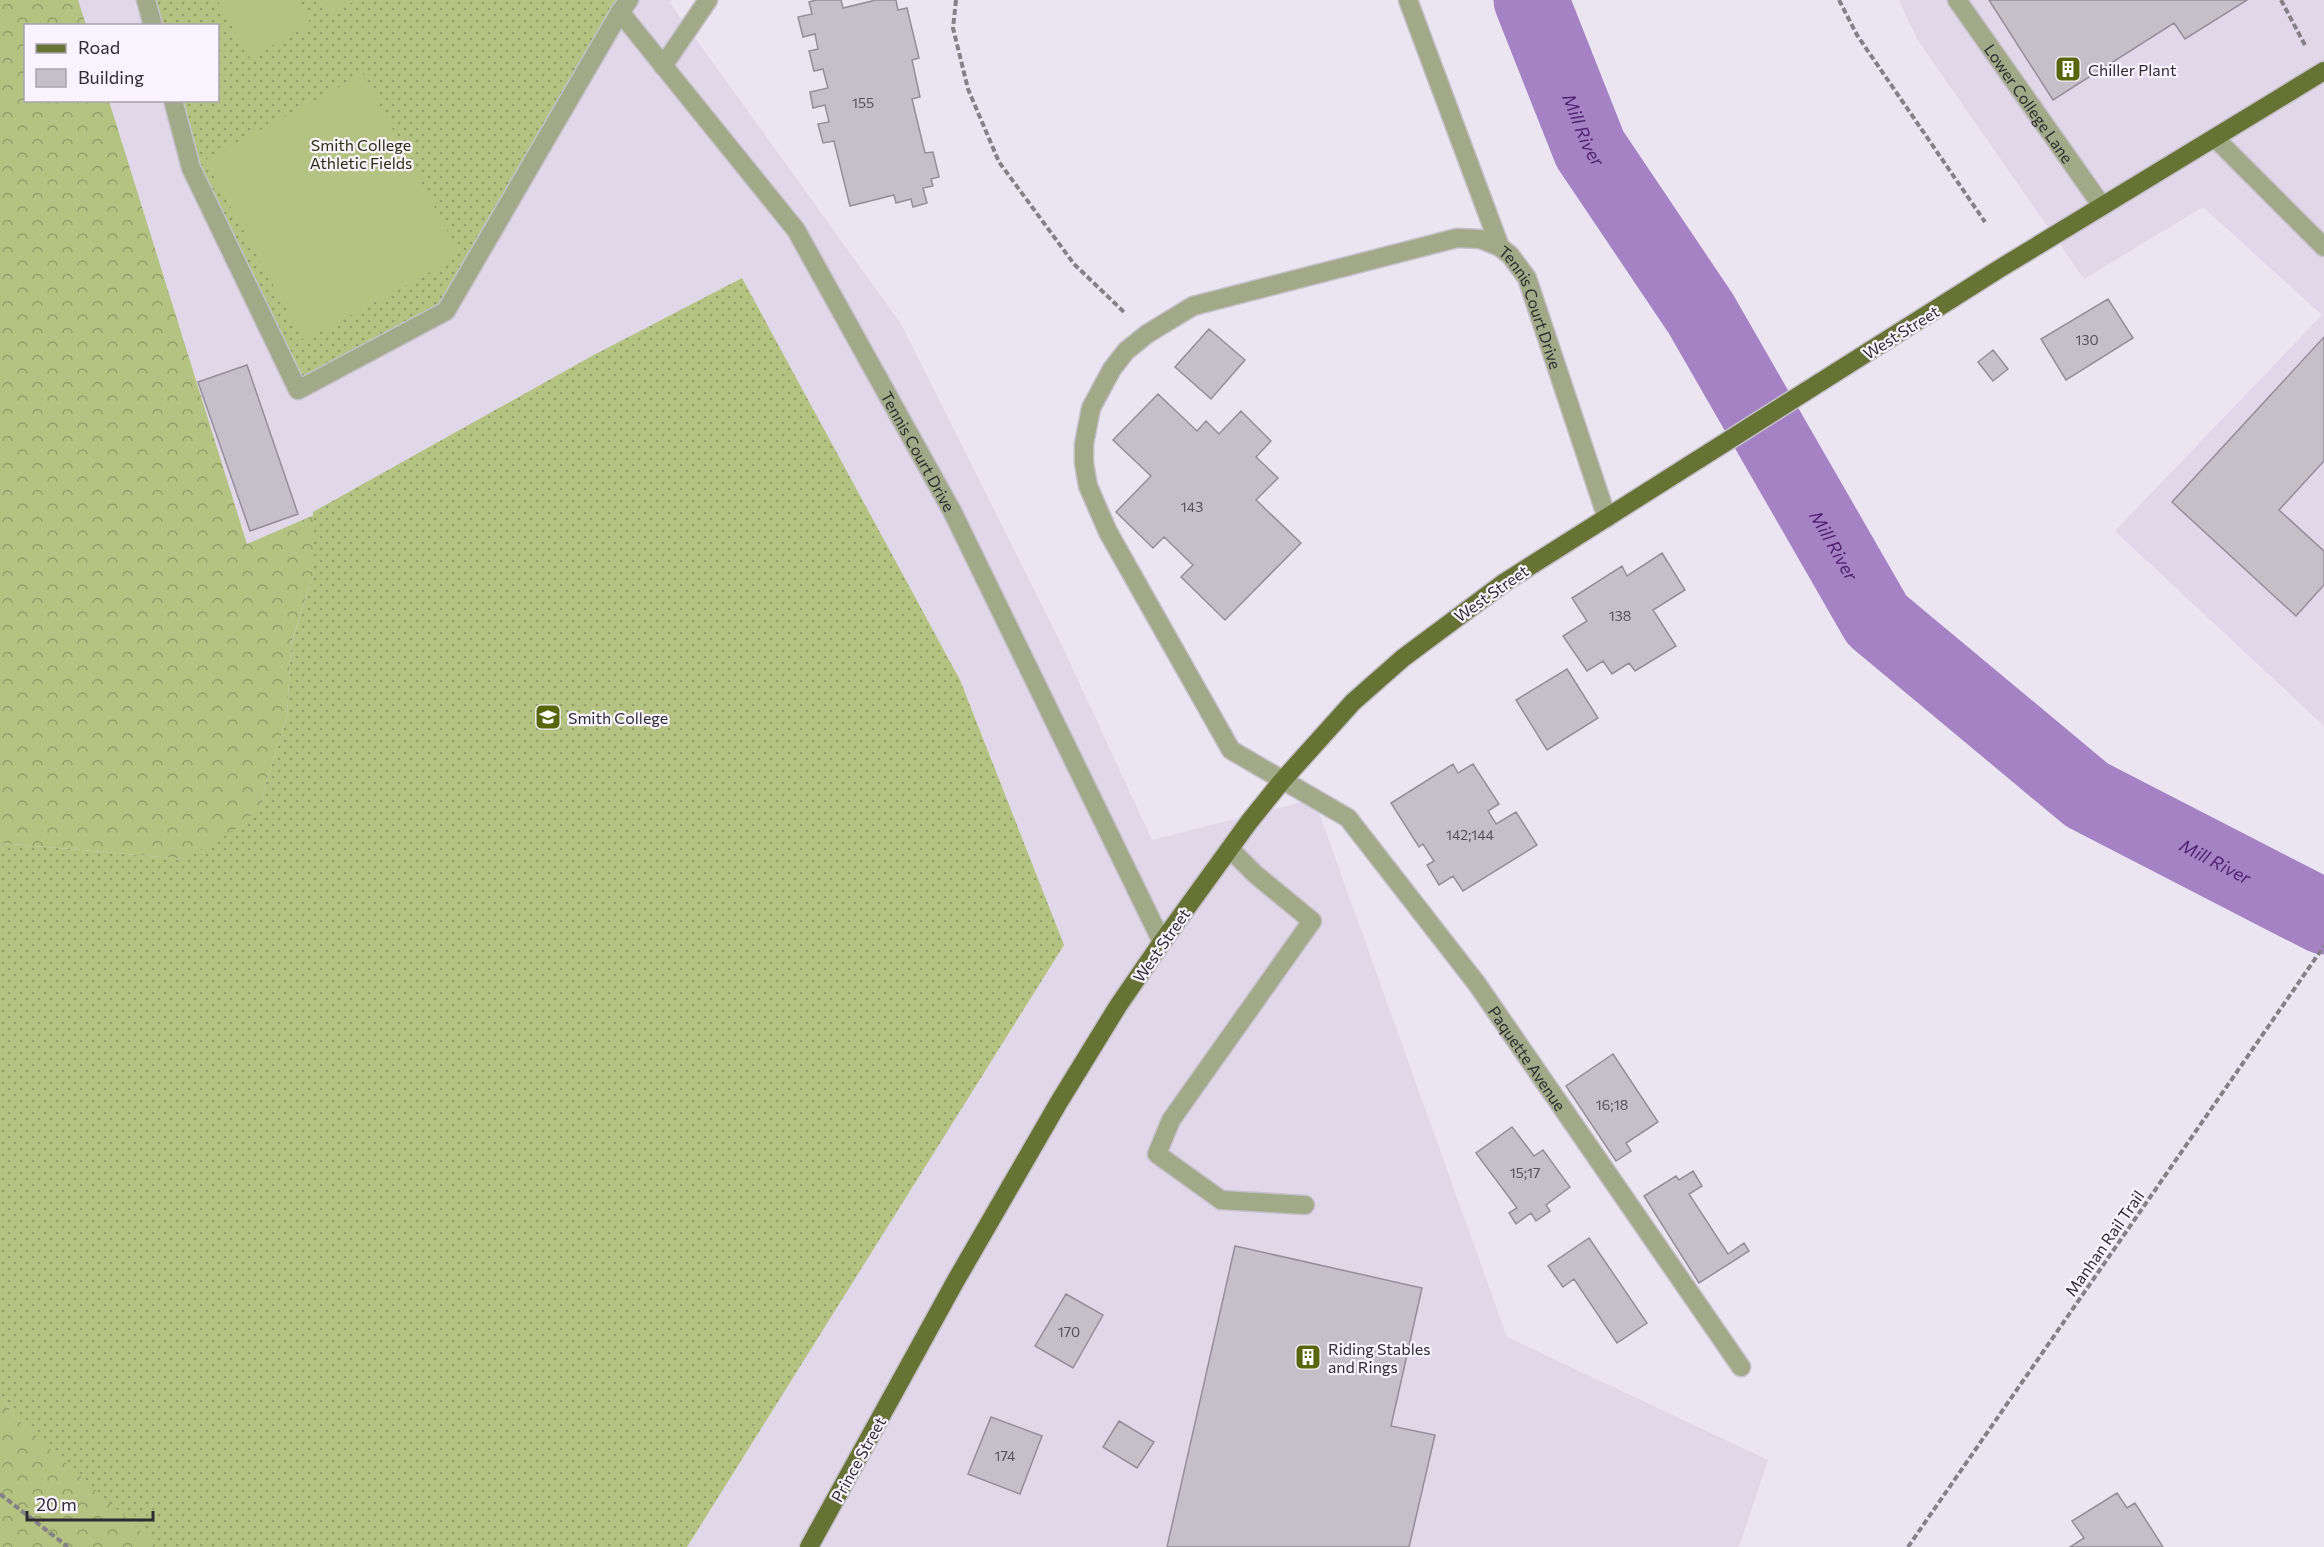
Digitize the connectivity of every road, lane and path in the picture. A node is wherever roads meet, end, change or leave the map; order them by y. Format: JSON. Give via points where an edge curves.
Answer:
{"nodes":[{"id":1,"x":146,"y":0,"type":"edge"},
{"id":2,"x":708,"y":0,"type":"edge"},
{"id":3,"x":956,"y":0,"type":"edge"},
{"id":4,"x":1408,"y":0,"type":"edge"},
{"id":5,"x":1839,"y":0,"type":"edge"},
{"id":6,"x":1957,"y":0,"type":"edge"},
{"id":7,"x":2281,"y":0,"type":"edge"},
{"id":8,"x":625,"y":6,"type":"edge"},
{"id":9,"x":152,"y":24,"type":"edge"},
{"id":10,"x":2310,"y":52,"type":"dead end"},
{"id":11,"x":663,"y":66,"type":"junction"},
{"id":12,"x":2324,"y":71,"type":"edge"},
{"id":13,"x":174,"y":102,"type":"edge"},
{"id":14,"x":2215,"y":138,"type":"junction"},
{"id":15,"x":2102,"y":206,"type":"junction"},
{"id":16,"x":1985,"y":222,"type":"dead end"},
{"id":17,"x":1500,"y":247,"type":"junction"},
{"id":18,"x":2324,"y":247,"type":"edge"},
{"id":19,"x":1147,"y":334,"type":"junction"},
{"id":20,"x":1607,"y":518,"type":"junction"},
{"id":21,"x":1282,"y":781,"type":"junction"},
{"id":22,"x":1230,"y":849,"type":"junction"},
{"id":23,"x":1162,"y":942,"type":"junction"},
{"id":24,"x":2324,"y":946,"type":"edge"},
{"id":25,"x":1305,"y":1205,"type":"dead end"},
{"id":26,"x":1741,"y":1367,"type":"dead end"},
{"id":27,"x":907,"y":1372,"type":"joint"},
{"id":28,"x":0,"y":1494,"type":"edge"},
{"id":29,"x":68,"y":1547,"type":"edge"},
{"id":30,"x":809,"y":1547,"type":"edge"},
{"id":31,"x":1908,"y":1547,"type":"edge"}],
"edges":[{"from":1,"to":9,"type":"street"},
{"from":2,"to":11,"type":"street"},
{"from":3,"to":19,"type":"path","via":[[953,28],[968,89],[999,162],[1074,264]]},
{"from":4,"to":17,"type":"street","name":"Tennis Court Drive"},
{"from":5,"to":16,"type":"path","via":[[1857,35]]},
{"from":6,"to":15,"type":"street","name":"Lower College Lane"},
{"from":7,"to":10,"type":"path"},
{"from":8,"to":11,"type":"street","name":"Tennis Court Drive"},
{"from":8,"to":13,"type":"street","via":[[446,311],[297,390],[191,168]]},
{"from":11,"to":23,"type":"street","name":"Tennis Court Drive","via":[[796,230],[952,511]]},
{"from":12,"to":14,"type":"main road","name":"West Street"},
{"from":14,"to":15,"type":"main road","name":"West Street"},
{"from":14,"to":18,"type":"street"},
{"from":15,"to":20,"type":"main road","name":"West Street"},
{"from":17,"to":19,"type":"street","name":"Paquette Avenue","via":[[1470,237],[1444,241],[1193,306]]},
{"from":17,"to":20,"type":"street","name":"Tennis Court Drive","via":[[1527,278]]},
{"from":19,"to":21,"type":"street","name":"Paquette Avenue","via":[[1112,369],[1091,408],[1083,444],[1088,486],[1108,532],[1232,750]]},
{"from":20,"to":21,"type":"main road","name":"West Street","via":[[1505,582],[1403,657],[1353,702]]},
{"from":21,"to":22,"type":"main road","name":"West Street"},
{"from":21,"to":26,"type":"street","name":"Paquette Avenue","via":[[1348,818],[1477,984]]},
{"from":22,"to":23,"type":"main road","name":"West Street"},
{"from":22,"to":25,"type":"street","via":[[1312,921],[1171,1120],[1157,1154],[1221,1200]]},
{"from":23,"to":27,"type":"main road","name":"West Street","via":[[1059,1102]]},
{"from":24,"to":31,"type":"path","name":"Manhan Rail Trail"},
{"from":27,"to":30,"type":"main road","name":"Prince Street"},
{"from":28,"to":29,"type":"path"}]}
